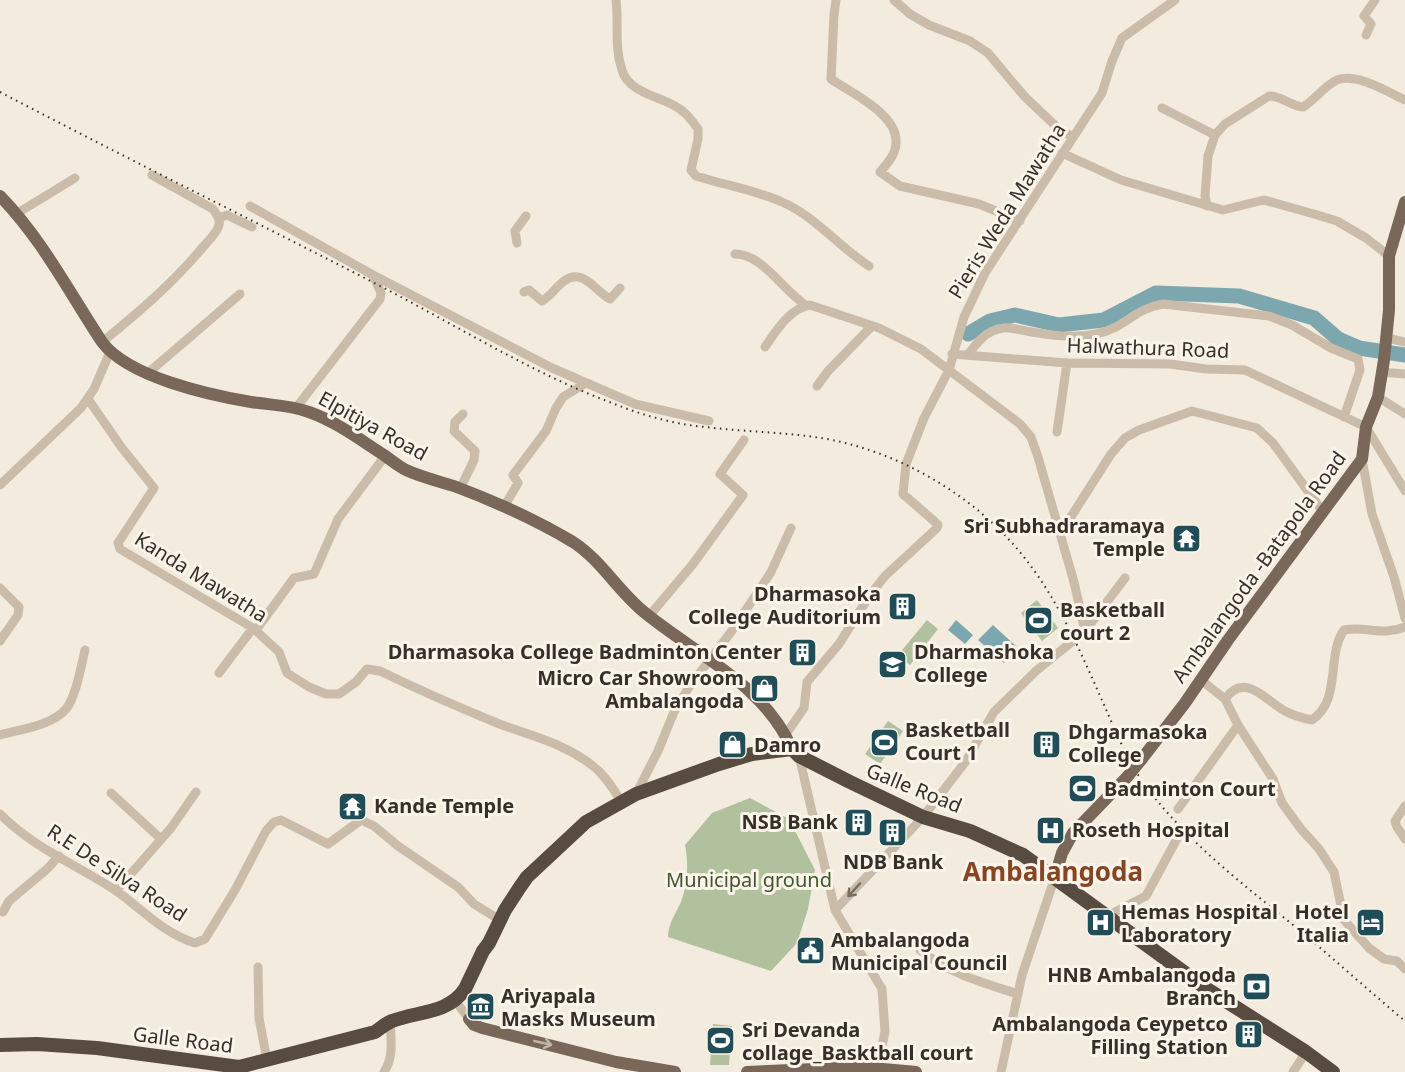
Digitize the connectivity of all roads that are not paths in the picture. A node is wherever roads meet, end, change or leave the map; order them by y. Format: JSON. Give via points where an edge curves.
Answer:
{"nodes":[{"id":1,"x":616,"y":0,"type":"edge"},
{"id":2,"x":836,"y":0,"type":"edge"},
{"id":3,"x":894,"y":0,"type":"edge"},
{"id":4,"x":1174,"y":0,"type":"edge"},
{"id":5,"x":1375,"y":0,"type":"edge"},
{"id":6,"x":1366,"y":35,"type":"dead end"},
{"id":7,"x":1405,"y":100,"type":"edge"},
{"id":8,"x":1162,"y":108,"type":"dead end"},
{"id":9,"x":1215,"y":135,"type":"junction"},
{"id":10,"x":1073,"y":137,"type":"junction"},
{"id":11,"x":1062,"y":153,"type":"junction"},
{"id":12,"x":152,"y":175,"type":"dead end"},
{"id":13,"x":75,"y":178,"type":"dead end"},
{"id":14,"x":0,"y":196,"type":"edge"},
{"id":15,"x":1405,"y":202,"type":"edge"},
{"id":16,"x":250,"y":206,"type":"dead end"},
{"id":17,"x":1207,"y":206,"type":"junction"},
{"id":18,"x":16,"y":214,"type":"junction"},
{"id":19,"x":526,"y":216,"type":"dead end"},
{"id":20,"x":219,"y":218,"type":"junction"},
{"id":21,"x":1020,"y":221,"type":"junction"},
{"id":22,"x":252,"y":227,"type":"dead end"},
{"id":23,"x":517,"y":243,"type":"dead end"},
{"id":24,"x":735,"y":254,"type":"dead end"},
{"id":25,"x":1389,"y":256,"type":"junction"},
{"id":26,"x":869,"y":266,"type":"dead end"},
{"id":27,"x":373,"y":275,"type":"junction"},
{"id":28,"x":620,"y":288,"type":"dead end"},
{"id":29,"x":524,"y":292,"type":"dead end"},
{"id":30,"x":240,"y":294,"type":"dead end"},
{"id":31,"x":807,"y":306,"type":"junction"},
{"id":32,"x":872,"y":326,"type":"junction"},
{"id":33,"x":1386,"y":340,"type":"junction"},
{"id":34,"x":1405,"y":342,"type":"edge"},
{"id":35,"x":106,"y":347,"type":"junction"},
{"id":36,"x":765,"y":347,"type":"dead end"},
{"id":37,"x":952,"y":354,"type":"junction"},
{"id":38,"x":968,"y":356,"type":"junction"},
{"id":39,"x":1067,"y":363,"type":"junction"},
{"id":40,"x":1382,"y":366,"type":"junction"},
{"id":41,"x":948,"y":370,"type":"junction"},
{"id":42,"x":148,"y":373,"type":"junction"},
{"id":43,"x":1405,"y":374,"type":"edge"},
{"id":44,"x":586,"y":383,"type":"junction"},
{"id":45,"x":817,"y":386,"type":"dead end"},
{"id":46,"x":1378,"y":397,"type":"junction"},
{"id":47,"x":88,"y":399,"type":"junction"},
{"id":48,"x":296,"y":408,"type":"junction"},
{"id":49,"x":463,"y":414,"type":"dead end"},
{"id":50,"x":1405,"y":414,"type":"edge"},
{"id":51,"x":1344,"y":417,"type":"junction"},
{"id":52,"x":709,"y":421,"type":"dead end"},
{"id":53,"x":1366,"y":427,"type":"junction"},
{"id":54,"x":1058,"y":432,"type":"dead end"},
{"id":55,"x":744,"y":440,"type":"dead end"},
{"id":56,"x":385,"y":456,"type":"junction"},
{"id":57,"x":1362,"y":459,"type":"junction"},
{"id":58,"x":1,"y":481,"type":"edge"},
{"id":59,"x":460,"y":489,"type":"junction"},
{"id":60,"x":1405,"y":491,"type":"edge"},
{"id":61,"x":504,"y":507,"type":"junction"},
{"id":62,"x":1323,"y":512,"type":"junction"},
{"id":63,"x":791,"y":528,"type":"dead end"},
{"id":64,"x":1060,"y":534,"type":"junction"},
{"id":65,"x":1125,"y":578,"type":"dead end"},
{"id":66,"x":0,"y":588,"type":"edge"},
{"id":67,"x":649,"y":616,"type":"junction"},
{"id":68,"x":1405,"y":618,"type":"edge"},
{"id":69,"x":1405,"y":627,"type":"edge"},
{"id":70,"x":254,"y":629,"type":"junction"},
{"id":71,"x":1085,"y":631,"type":"junction"},
{"id":72,"x":0,"y":640,"type":"edge"},
{"id":73,"x":85,"y":650,"type":"dead end"},
{"id":74,"x":709,"y":660,"type":"junction"},
{"id":75,"x":219,"y":674,"type":"dead end"},
{"id":76,"x":1201,"y":680,"type":"junction"},
{"id":77,"x":1226,"y":699,"type":"junction"},
{"id":78,"x":1238,"y":725,"type":"junction"},
{"id":79,"x":786,"y":734,"type":"junction"},
{"id":80,"x":0,"y":735,"type":"edge"},
{"id":81,"x":796,"y":753,"type":"junction"},
{"id":82,"x":196,"y":792,"type":"dead end"},
{"id":83,"x":111,"y":793,"type":"dead end"},
{"id":84,"x":636,"y":794,"type":"junction"},
{"id":85,"x":621,"y":801,"type":"junction"},
{"id":86,"x":1405,"y":806,"type":"edge"},
{"id":87,"x":1178,"y":809,"type":"dead end"},
{"id":88,"x":0,"y":814,"type":"edge"},
{"id":89,"x":923,"y":817,"type":"junction"},
{"id":90,"x":1180,"y":833,"type":"dead end"},
{"id":91,"x":161,"y":839,"type":"junction"},
{"id":92,"x":1405,"y":839,"type":"edge"},
{"id":93,"x":59,"y":856,"type":"junction"},
{"id":94,"x":1054,"y":877,"type":"junction"},
{"id":95,"x":116,"y":891,"type":"junction"},
{"id":96,"x":835,"y":910,"type":"junction"},
{"id":97,"x":3,"y":912,"type":"dead end"},
{"id":98,"x":1107,"y":916,"type":"junction"},
{"id":99,"x":500,"y":920,"type":"junction"},
{"id":100,"x":489,"y":943,"type":"junction"},
{"id":101,"x":920,"y":950,"type":"dead end"},
{"id":102,"x":1405,"y":953,"type":"edge"},
{"id":103,"x":1397,"y":961,"type":"junction"},
{"id":104,"x":258,"y":967,"type":"dead end"},
{"id":105,"x":1405,"y":969,"type":"edge"},
{"id":106,"x":1018,"y":994,"type":"junction"},
{"id":107,"x":460,"y":1007,"type":"junction"},
{"id":108,"x":426,"y":1014,"type":"junction"},
{"id":109,"x":469,"y":1019,"type":"joint"},
{"id":110,"x":390,"y":1022,"type":"junction"},
{"id":111,"x":0,"y":1045,"type":"edge"},
{"id":112,"x":1306,"y":1052,"type":"junction"},
{"id":113,"x":267,"y":1060,"type":"junction"},
{"id":114,"x":877,"y":1068,"type":"junction"},
{"id":115,"x":238,"y":1069,"type":"edge"},
{"id":116,"x":860,"y":1069,"type":"edge"},
{"id":117,"x":384,"y":1072,"type":"edge"},
{"id":118,"x":675,"y":1072,"type":"edge"},
{"id":119,"x":747,"y":1072,"type":"edge"},
{"id":120,"x":916,"y":1072,"type":"edge"},
{"id":121,"x":1001,"y":1072,"type":"edge"},
{"id":122,"x":1293,"y":1072,"type":"edge"},
{"id":123,"x":1333,"y":1072,"type":"edge"}],
"edges":[{"from":1,"to":26,"type":"street","via":[[617,50],[622,74],[631,84],[683,111],[698,129],[691,170],[696,176],[783,202]]},
{"from":2,"to":21,"type":"street","via":[[831,79],[875,108],[893,130],[897,142],[894,153],[880,172],[900,186],[979,204]]},
{"from":3,"to":10,"type":"street","via":[[929,25],[970,41],[988,53],[1025,97]]},
{"from":4,"to":10,"type":"street","name":"Pieris Weda Mawatha","via":[[1122,38],[1102,93]]},
{"from":5,"to":6,"type":"street","via":[[1364,16],[1371,24]]},
{"from":7,"to":9,"type":"street","via":[[1352,78],[1338,80],[1303,107],[1269,96],[1225,124]]},
{"from":8,"to":9,"type":"street"},
{"from":9,"to":17,"type":"street","via":[[1208,156]]},
{"from":10,"to":11,"type":"street","name":"Pieris Weda Mawatha"},
{"from":11,"to":17,"type":"street","via":[[1121,180]]},
{"from":11,"to":21,"type":"street","name":"Pieris Weda Mawatha"},
{"from":12,"to":20,"type":"street","via":[[213,209]]},
{"from":13,"to":18,"type":"street"},
{"from":14,"to":18,"type":"main road","name":"Elpitiya Road"},
{"from":15,"to":25,"type":"main road","name":"Ambalangoda -Batapola Road"},
{"from":16,"to":27,"type":"street"},
{"from":17,"to":25,"type":"street","via":[[1223,210],[1264,200],[1285,205],[1337,221]]},
{"from":18,"to":35,"type":"main road","name":"Elpitiya Road"},
{"from":19,"to":23,"type":"street","via":[[515,231]]},
{"from":20,"to":22,"type":"street","via":[[227,215]]},
{"from":20,"to":35,"type":"street","via":[[214,234],[195,258]]},
{"from":21,"to":37,"type":"street","name":"Pieris Weda Mawatha","via":[[985,273],[963,317]]},
{"from":24,"to":31,"type":"street","via":[[759,262],[785,290]]},
{"from":25,"to":33,"type":"main road","name":"Ambalangoda -Batapola Road"},
{"from":27,"to":44,"type":"street"},
{"from":27,"to":48,"type":"street","via":[[380,299]]},
{"from":28,"to":29,"type":"street","via":[[610,299],[576,276],[564,281],[542,301],[528,290]]},
{"from":30,"to":42,"type":"street"},
{"from":31,"to":32,"type":"street"},
{"from":31,"to":36,"type":"street","via":[[794,311]]},
{"from":32,"to":41,"type":"street","via":[[915,346]]},
{"from":32,"to":45,"type":"street"},
{"from":33,"to":34,"type":"street"},
{"from":33,"to":40,"type":"main road","name":"Ambalangoda -Batapola Road"},
{"from":35,"to":42,"type":"main road","name":"Elpitiya Road","via":[[120,360]]},
{"from":35,"to":47,"type":"street"},
{"from":37,"to":38,"type":"street","name":"Halwathura Road"},
{"from":37,"to":41,"type":"street","name":"Pieris Weda Mawatha"},
{"from":38,"to":39,"type":"street","name":"Halwathura Road"},
{"from":38,"to":51,"type":"street","via":[[977,341],[1005,327],[1068,336],[1095,334],[1112,330],[1148,306],[1163,304],[1269,316],[1358,359],[1360,370]]},
{"from":39,"to":51,"type":"street","name":"Halwathura Road","via":[[1170,364],[1245,370]]},
{"from":39,"to":54,"type":"street"},
{"from":40,"to":43,"type":"street"},
{"from":40,"to":46,"type":"main road","name":"Ambalangoda -Batapola Road"},
{"from":41,"to":64,"type":"street","via":[[1001,408],[1031,437]]},
{"from":41,"to":79,"type":"street","name":"Pieris Weda Mawatha","via":[[906,464],[903,494],[934,520],[937,528],[870,595],[839,644],[807,682],[804,708]]},
{"from":42,"to":48,"type":"main road","name":"Elpitiya Road","via":[[220,396]]},
{"from":44,"to":52,"type":"street","via":[[635,404]]},
{"from":44,"to":61,"type":"street","via":[[558,404],[546,431],[513,475],[518,483]]},
{"from":46,"to":50,"type":"street"},
{"from":46,"to":53,"type":"main road","name":"Ambalangoda -Batapola Road"},
{"from":47,"to":58,"type":"street"},
{"from":47,"to":70,"type":"street","name":"Kanda Mawatha","via":[[154,488],[118,543],[120,549]]},
{"from":48,"to":56,"type":"main road","name":"Elpitiya Road","via":[[339,425]]},
{"from":49,"to":59,"type":"street","via":[[455,422],[454,431],[475,451]]},
{"from":51,"to":53,"type":"street","name":"Halwathura Road"},
{"from":53,"to":57,"type":"main road","name":"Ambalangoda -Batapola Road"},
{"from":53,"to":60,"type":"street"},
{"from":55,"to":67,"type":"street","via":[[720,474],[743,495]]},
{"from":56,"to":59,"type":"main road","name":"Elpitiya Road","via":[[407,470]]},
{"from":56,"to":70,"type":"street","via":[[338,519],[314,574],[294,578]]},
{"from":57,"to":62,"type":"main road","name":"Ambalangoda -Batapola Road"},
{"from":57,"to":68,"type":"street","via":[[1372,514]]},
{"from":59,"to":61,"type":"main road","name":"Elpitiya Road"},
{"from":61,"to":67,"type":"main road","name":"Elpitiya Road","via":[[574,543]]},
{"from":62,"to":64,"type":"street","via":[[1273,443],[1257,428],[1192,411],[1125,438]]},
{"from":62,"to":76,"type":"main road","name":"Ambalangoda -Batapola Road"},
{"from":63,"to":74,"type":"street","via":[[771,572]]},
{"from":64,"to":71,"type":"street"},
{"from":65,"to":71,"type":"street"},
{"from":66,"to":72,"type":"street","via":[[19,607],[18,615]]},
{"from":67,"to":74,"type":"main road","name":"Elpitiya Road"},
{"from":69,"to":77,"type":"street","via":[[1380,632],[1344,630],[1338,641],[1326,706],[1312,720],[1284,711],[1249,688],[1238,687]]},
{"from":70,"to":75,"type":"street"},
{"from":70,"to":85,"type":"street","name":"Kanda Mawatha","via":[[279,652],[287,673],[309,687],[339,694],[367,669],[380,671],[454,705],[568,749],[594,767]]},
{"from":71,"to":89,"type":"street","via":[[994,712],[966,761]]},
{"from":73,"to":80,"type":"street","via":[[67,708],[52,721]]},
{"from":74,"to":79,"type":"main road","name":"Elpitiya Road","via":[[764,706]]},
{"from":74,"to":84,"type":"street","via":[[674,712]]},
{"from":76,"to":77,"type":"street"},
{"from":76,"to":94,"type":"main road","name":"Ambalangoda -Batapola Road","bridge":true,"via":[[1128,776],[1073,833]]},
{"from":77,"to":78,"type":"street"},
{"from":78,"to":87,"type":"street"},
{"from":78,"to":103,"type":"street","via":[[1273,779],[1282,803],[1334,872],[1344,920],[1369,948],[1384,959]]},
{"from":79,"to":81,"type":"main road","name":"Elpitiya Road"},
{"from":81,"to":84,"type":"highway","name":"Galle Road","via":[[743,756]]},
{"from":81,"to":89,"type":"highway","name":"Galle Road"},
{"from":81,"to":96,"type":"street"},
{"from":82,"to":91,"type":"street"},
{"from":83,"to":91,"type":"street"},
{"from":84,"to":85,"type":"highway","name":"Galle Road"},
{"from":85,"to":99,"type":"highway","name":"Galle Road","via":[[586,822],[527,876]]},
{"from":86,"to":92,"type":"street","via":[[1395,821]]},
{"from":88,"to":93,"type":"street","name":"R.E De Silva Road"},
{"from":89,"to":94,"type":"highway","name":"Galle Road","via":[[992,840],[1023,855]]},
{"from":89,"to":96,"type":"street","one_way":true},
{"from":90,"to":98,"type":"street","via":[[1146,896]]},
{"from":91,"to":95,"type":"street"},
{"from":93,"to":95,"type":"street","name":"R.E De Silva Road"},
{"from":93,"to":97,"type":"street"},
{"from":94,"to":98,"type":"highway","name":"Galle Road"},
{"from":94,"to":106,"type":"street"},
{"from":95,"to":99,"type":"street","name":"R.E De Silva Road","via":[[172,933],[189,942],[200,942],[274,822],[281,820],[328,844],[361,820]]},
{"from":96,"to":114,"type":"street","via":[[882,989],[885,1032]]},
{"from":98,"to":112,"type":"highway","name":"Galle Road","via":[[1207,988]]},
{"from":99,"to":100,"type":"highway","name":"Galle Road"},
{"from":100,"to":107,"type":"highway","name":"Galle Road","via":[[489,953],[475,984]]},
{"from":100,"to":108,"type":"highway","name":"Galle Road","via":[[457,999]]},
{"from":101,"to":106,"type":"street","via":[[933,961],[972,979]]},
{"from":102,"to":103,"type":"street"},
{"from":103,"to":105,"type":"street"},
{"from":104,"to":113,"type":"street","via":[[259,1018]]},
{"from":106,"to":121,"type":"street"},
{"from":107,"to":108,"type":"highway","name":"Galle Road","via":[[450,1013]]},
{"from":107,"to":109,"type":"street"},
{"from":108,"to":110,"type":"highway","name":"Galle Road"},
{"from":109,"to":118,"type":"main road","one_way":true,"via":[[482,1028],[616,1062]]},
{"from":110,"to":113,"type":"highway","name":"Galle Road","via":[[375,1032]]},
{"from":110,"to":117,"type":"street","via":[[390,1059]]},
{"from":111,"to":115,"type":"highway","name":"Galle Road","via":[[88,1047]]},
{"from":112,"to":122,"type":"street"},
{"from":112,"to":123,"type":"highway","name":"Galle Road"},
{"from":113,"to":115,"type":"highway","name":"Galle Road"},
{"from":114,"to":116,"type":"main road"},
{"from":114,"to":120,"type":"main road"},
{"from":116,"to":119,"type":"main road"}]}
